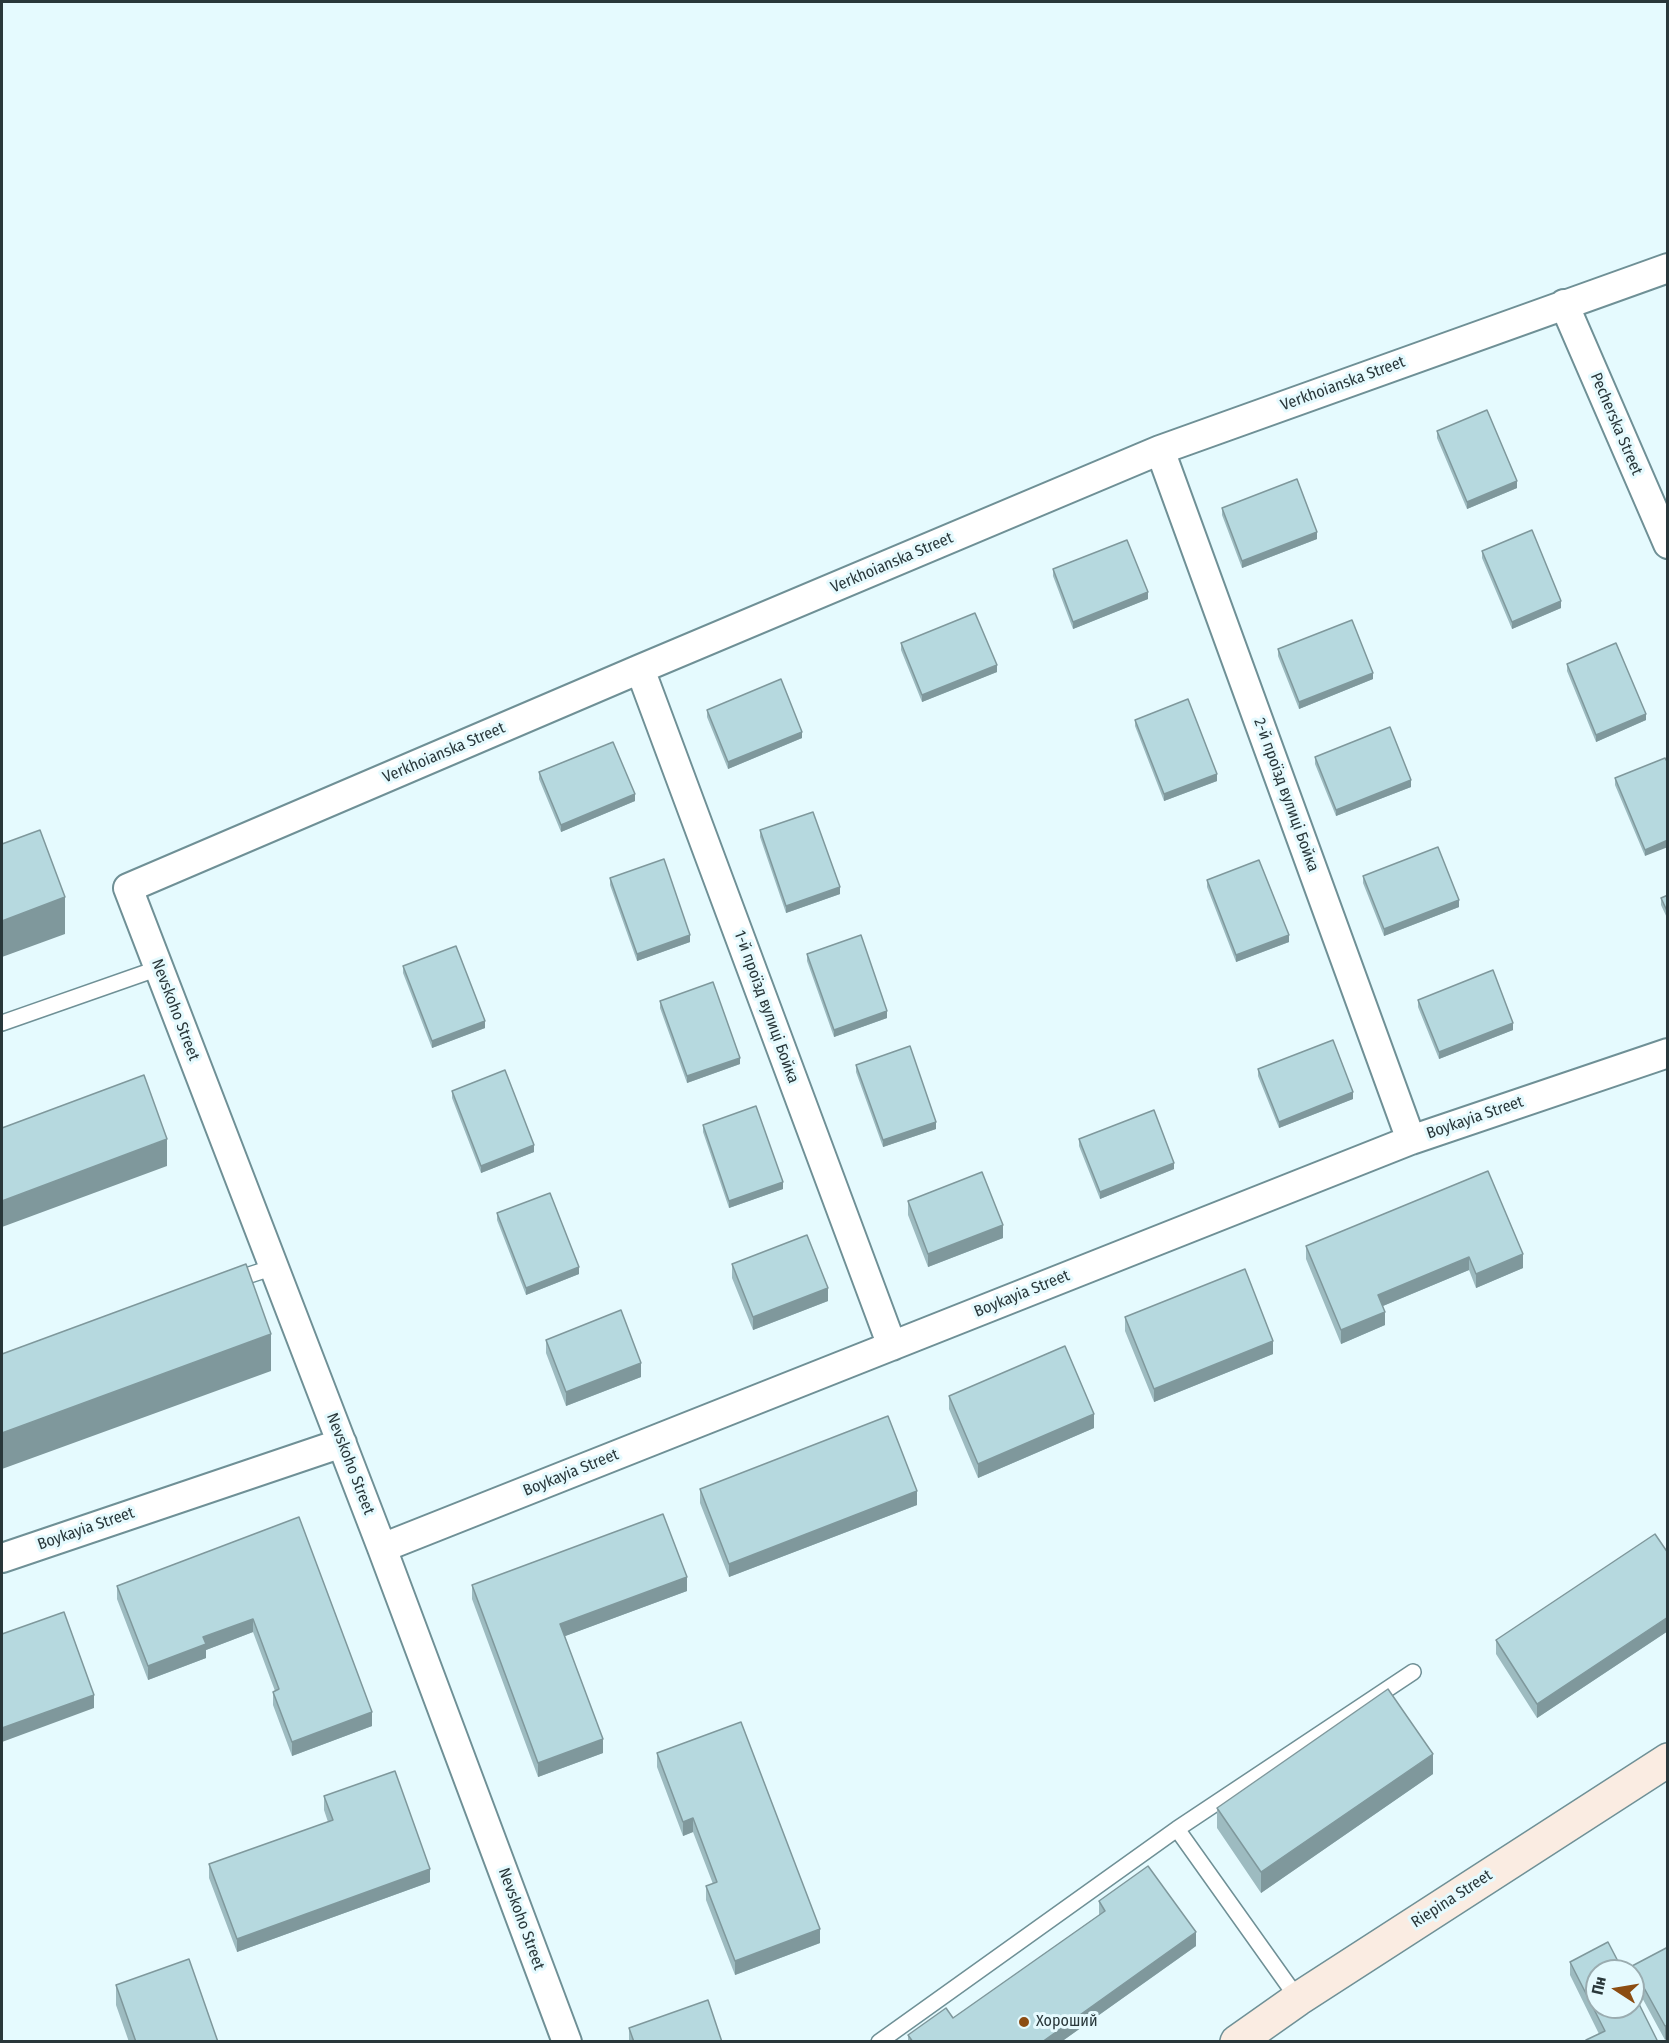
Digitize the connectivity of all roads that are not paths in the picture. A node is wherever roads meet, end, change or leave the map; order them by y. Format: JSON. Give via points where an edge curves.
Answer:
{"nodes":[{"id":1,"x":1668,"y":268,"type":"edge"},
{"id":2,"x":1564,"y":304,"type":"junction"},
{"id":3,"x":1160,"y":450,"type":"junction"},
{"id":4,"x":1668,"y":544,"type":"edge"},
{"id":5,"x":640,"y":669,"type":"junction"},
{"id":6,"x":128,"y":888,"type":"joint"},
{"id":7,"x":159,"y":968,"type":"junction"},
{"id":8,"x":2,"y":1023,"type":"edge"},
{"id":9,"x":1668,"y":1053,"type":"edge"},
{"id":10,"x":1411,"y":1140,"type":"junction"},
{"id":11,"x":274,"y":1267,"type":"junction"},
{"id":12,"x":219,"y":1286,"type":"edge"},
{"id":13,"x":892,"y":1346,"type":"junction"},
{"id":14,"x":342,"y":1443,"type":"junction"},
{"id":15,"x":382,"y":1548,"type":"junction"},
{"id":16,"x":2,"y":1558,"type":"edge"},
{"id":17,"x":1413,"y":1672,"type":"dead end"},
{"id":18,"x":1668,"y":1760,"type":"edge"},
{"id":19,"x":1177,"y":1829,"type":"junction"},
{"id":20,"x":1298,"y":1999,"type":"junction"},
{"id":21,"x":567,"y":2042,"type":"edge"},
{"id":22,"x":879,"y":2042,"type":"edge"},
{"id":23,"x":1237,"y":2042,"type":"edge"}],
"edges":[{"from":1,"to":2,"type":"street","name":"Verkhoianska Street"},
{"from":2,"to":3,"type":"street","name":"Verkhoianska Street"},
{"from":2,"to":4,"type":"street","name":"Pecherska Street"},
{"from":3,"to":5,"type":"street","name":"Verkhoianska Street"},
{"from":3,"to":10,"type":"street","name":"2-й проїзд вулиці Бойка"},
{"from":5,"to":6,"type":"street","name":"Verkhoianska Street"},
{"from":5,"to":13,"type":"street","name":"1-й проїзд вулиці Бойка"},
{"from":6,"to":7,"type":"street","name":"Nevskoho Street"},
{"from":7,"to":8,"type":"lane"},
{"from":7,"to":11,"type":"street","name":"Nevskoho Street"},
{"from":9,"to":10,"type":"street","name":"Boykayia Street"},
{"from":10,"to":13,"type":"street","name":"Boykayia Street"},
{"from":11,"to":12,"type":"lane"},
{"from":11,"to":14,"type":"street","name":"Nevskoho Street"},
{"from":13,"to":15,"type":"street","name":"Boykayia Street"},
{"from":14,"to":15,"type":"street","name":"Nevskoho Street"},
{"from":14,"to":16,"type":"street","name":"Boykayia Street"},
{"from":15,"to":21,"type":"street","name":"Nevskoho Street"},
{"from":17,"to":19,"type":"lane"},
{"from":18,"to":20,"type":"street","name":"Riepina Street"},
{"from":19,"to":20,"type":"lane"},
{"from":19,"to":22,"type":"lane"},
{"from":20,"to":23,"type":"street","name":"Riepina Street"}]}
